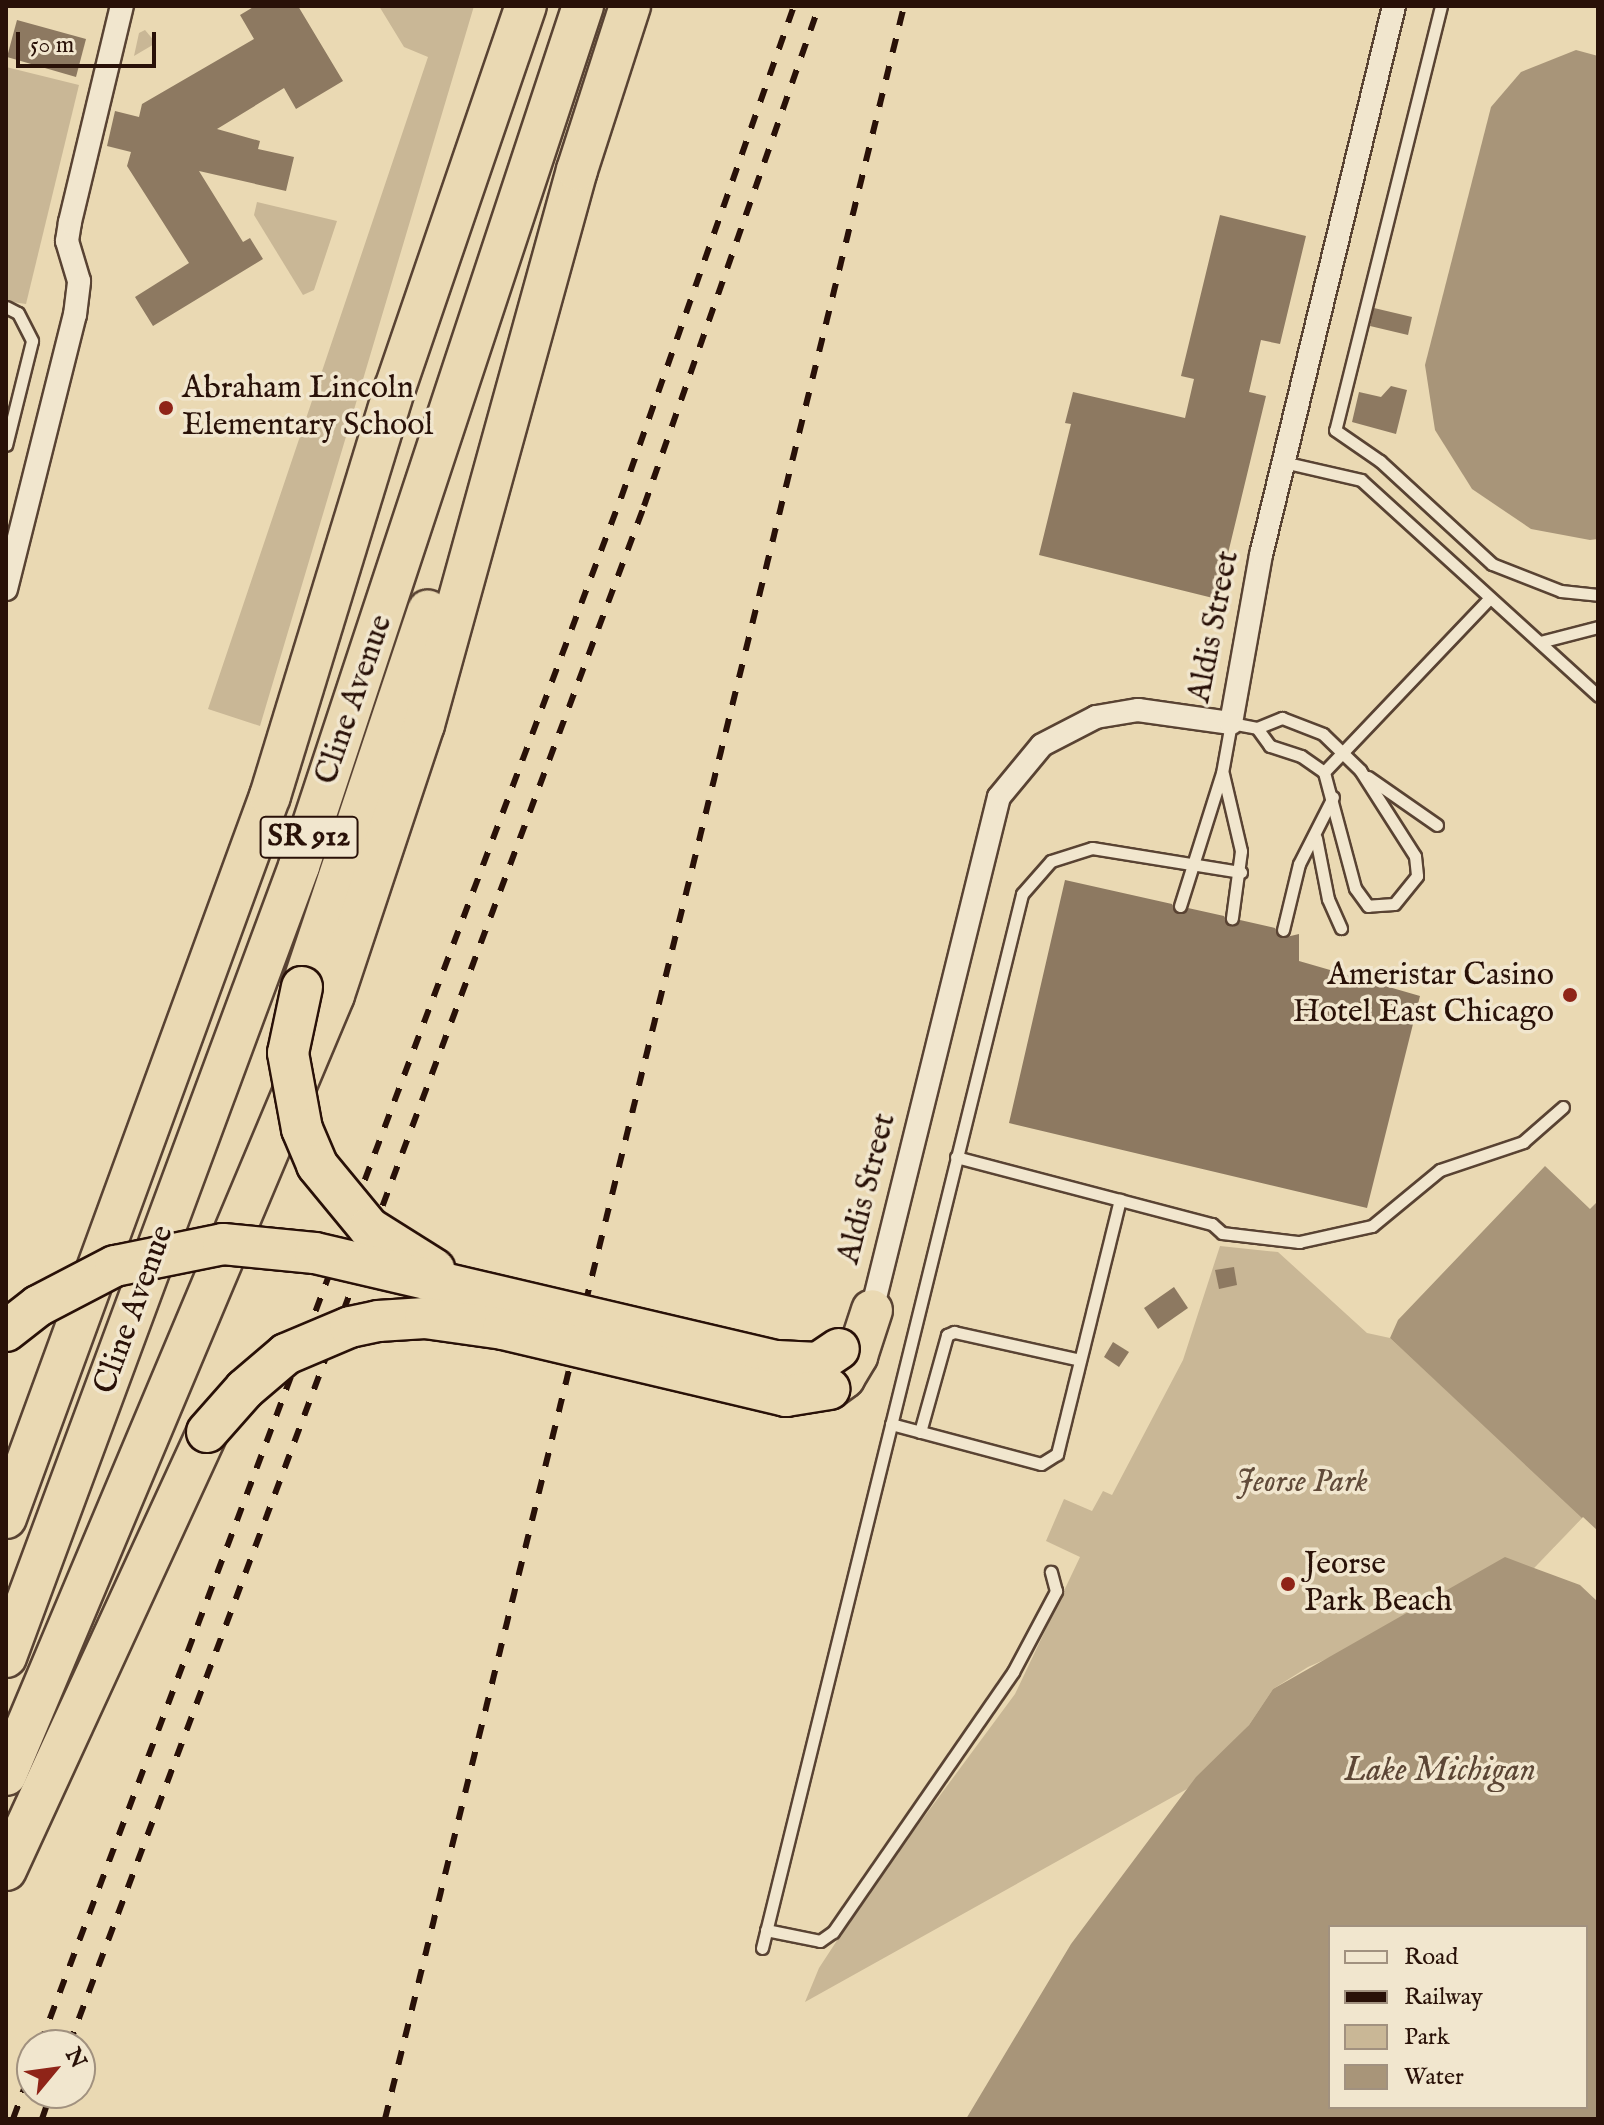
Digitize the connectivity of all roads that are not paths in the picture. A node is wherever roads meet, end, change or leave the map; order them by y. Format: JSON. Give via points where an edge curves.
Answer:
{"nodes":[{"id":1,"x":122,"y":6,"type":"edge"},
{"id":2,"x":509,"y":6,"type":"edge"},
{"id":3,"x":526,"y":6,"type":"edge"},
{"id":4,"x":583,"y":6,"type":"edge"},
{"id":5,"x":1394,"y":6,"type":"edge"},
{"id":6,"x":1441,"y":6,"type":"edge"},
{"id":7,"x":628,"y":10,"type":"edge"},
{"id":8,"x":493,"y":93,"type":"junction"},
{"id":9,"x":6,"y":307,"type":"edge"},
{"id":10,"x":6,"y":445,"type":"edge"},
{"id":11,"x":1282,"y":461,"type":"junction"},
{"id":12,"x":6,"y":589,"type":"edge"},
{"id":13,"x":1598,"y":595,"type":"edge"},
{"id":14,"x":1489,"y":599,"type":"junction"},
{"id":15,"x":1598,"y":627,"type":"edge"},
{"id":16,"x":1540,"y":642,"type":"junction"},
{"id":17,"x":1598,"y":696,"type":"edge"},
{"id":18,"x":1231,"y":723,"type":"junction"},
{"id":19,"x":1257,"y":728,"type":"junction"},
{"id":20,"x":1346,"y":753,"type":"junction"},
{"id":21,"x":1324,"y":772,"type":"junction"},
{"id":22,"x":1222,"y":773,"type":"junction"},
{"id":23,"x":1363,"y":774,"type":"junction"},
{"id":24,"x":1333,"y":797,"type":"junction"},
{"id":25,"x":1437,"y":825,"type":"dead end"},
{"id":26,"x":1316,"y":838,"type":"junction"},
{"id":27,"x":1192,"y":861,"type":"junction"},
{"id":28,"x":1241,"y":872,"type":"junction"},
{"id":29,"x":1180,"y":906,"type":"dead end"},
{"id":30,"x":1232,"y":918,"type":"dead end"},
{"id":31,"x":1341,"y":928,"type":"dead end"},
{"id":32,"x":1283,"y":930,"type":"dead end"},
{"id":33,"x":1563,"y":1107,"type":"dead end"},
{"id":34,"x":956,"y":1157,"type":"junction"},
{"id":35,"x":1120,"y":1200,"type":"junction"},
{"id":36,"x":491,"y":1298,"type":"junction"},
{"id":37,"x":872,"y":1310,"type":"junction"},
{"id":38,"x":6,"y":1331,"type":"edge"},
{"id":39,"x":1080,"y":1360,"type":"junction"},
{"id":40,"x":891,"y":1424,"type":"junction"},
{"id":41,"x":920,"y":1432,"type":"junction"},
{"id":42,"x":6,"y":1518,"type":"edge"},
{"id":43,"x":1051,"y":1572,"type":"dead end"},
{"id":44,"x":6,"y":1657,"type":"edge"},
{"id":45,"x":6,"y":1775,"type":"edge"},
{"id":46,"x":6,"y":1870,"type":"edge"},
{"id":47,"x":766,"y":1930,"type":"junction"},
{"id":48,"x":762,"y":1948,"type":"dead end"}],
"edges":[{"from":1,"to":12,"type":"street","via":[[67,241],[79,281],[75,315]]},
{"from":2,"to":8,"type":"highway"},
{"from":3,"to":8,"type":"highway","name":"Cline Avenue","number":"SR 912"},
{"from":4,"to":36,"type":"highway","bridge":true,"via":[[422,633],[302,987],[288,1053],[302,1129],[317,1165],[382,1240]]},
{"from":4,"to":44,"type":"highway","name":"Cline Avenue","number":"SR 912","via":[[294,881]]},
{"from":5,"to":11,"type":"street","name":"Aldis Street"},
{"from":6,"to":13,"type":"lane","via":[[1335,430],[1380,461],[1492,564],[1561,591]]},
{"from":7,"to":45,"type":"highway","via":[[573,185],[424,725],[334,995]]},
{"from":8,"to":42,"type":"highway","name":"Cline Avenue","number":"SR 912","via":[[395,388],[270,796]]},
{"from":9,"to":10,"type":"lane","via":[[18,313],[32,341]]},
{"from":11,"to":14,"type":"lane","via":[[1361,480]]},
{"from":11,"to":18,"type":"street","name":"Aldis Street"},
{"from":14,"to":16,"type":"lane"},
{"from":14,"to":20,"type":"lane"},
{"from":15,"to":16,"type":"lane"},
{"from":16,"to":17,"type":"lane"},
{"from":18,"to":19,"type":"lane"},
{"from":18,"to":22,"type":"lane"},
{"from":18,"to":37,"type":"street","name":"Aldis Street","via":[[1138,710],[1096,717],[1042,745],[999,797]]},
{"from":19,"to":20,"type":"lane","via":[[1282,718],[1323,734]]},
{"from":19,"to":21,"type":"lane","via":[[1270,746],[1301,756]]},
{"from":20,"to":21,"type":"lane"},
{"from":20,"to":23,"type":"lane"},
{"from":21,"to":24,"type":"lane"},
{"from":22,"to":27,"type":"lane"},
{"from":22,"to":28,"type":"lane","via":[[1237,827]]},
{"from":23,"to":24,"type":"lane","via":[[1419,866],[1412,886],[1394,904],[1376,909],[1360,898]]},
{"from":23,"to":25,"type":"lane"},
{"from":24,"to":26,"type":"lane"},
{"from":26,"to":31,"type":"lane","via":[[1328,899]]},
{"from":26,"to":32,"type":"lane","via":[[1299,864]]},
{"from":27,"to":28,"type":"lane"},
{"from":27,"to":29,"type":"lane"},
{"from":27,"to":34,"type":"lane","via":[[1079,849],[1051,861],[1028,883]]},
{"from":28,"to":30,"type":"lane"},
{"from":33,"to":35,"type":"lane","via":[[1523,1142],[1440,1170],[1380,1220],[1354,1232],[1299,1242],[1255,1239]]},
{"from":34,"to":35,"type":"lane"},
{"from":34,"to":40,"type":"lane"},
{"from":35,"to":39,"type":"lane"},
{"from":36,"to":37,"type":"highway","bridge":true,"via":[[777,1361],[818,1363],[839,1349]]},
{"from":36,"to":38,"type":"highway","bridge":true,"via":[[315,1253],[223,1244],[115,1266],[38,1306]]},
{"from":37,"to":46,"type":"highway","bridge":true,"via":[[844,1378],[829,1389],[786,1396],[503,1329],[425,1318],[378,1321],[286,1354],[207,1432]]},
{"from":39,"to":41,"type":"lane","via":[[954,1332],[947,1335]]},
{"from":39,"to":41,"type":"lane","via":[[1057,1454],[1041,1464]]},
{"from":40,"to":41,"type":"lane"},
{"from":40,"to":47,"type":"lane"},
{"from":43,"to":47,"type":"lane","via":[[1056,1591],[1013,1672],[833,1932],[820,1941]]},
{"from":47,"to":48,"type":"lane"}]}
